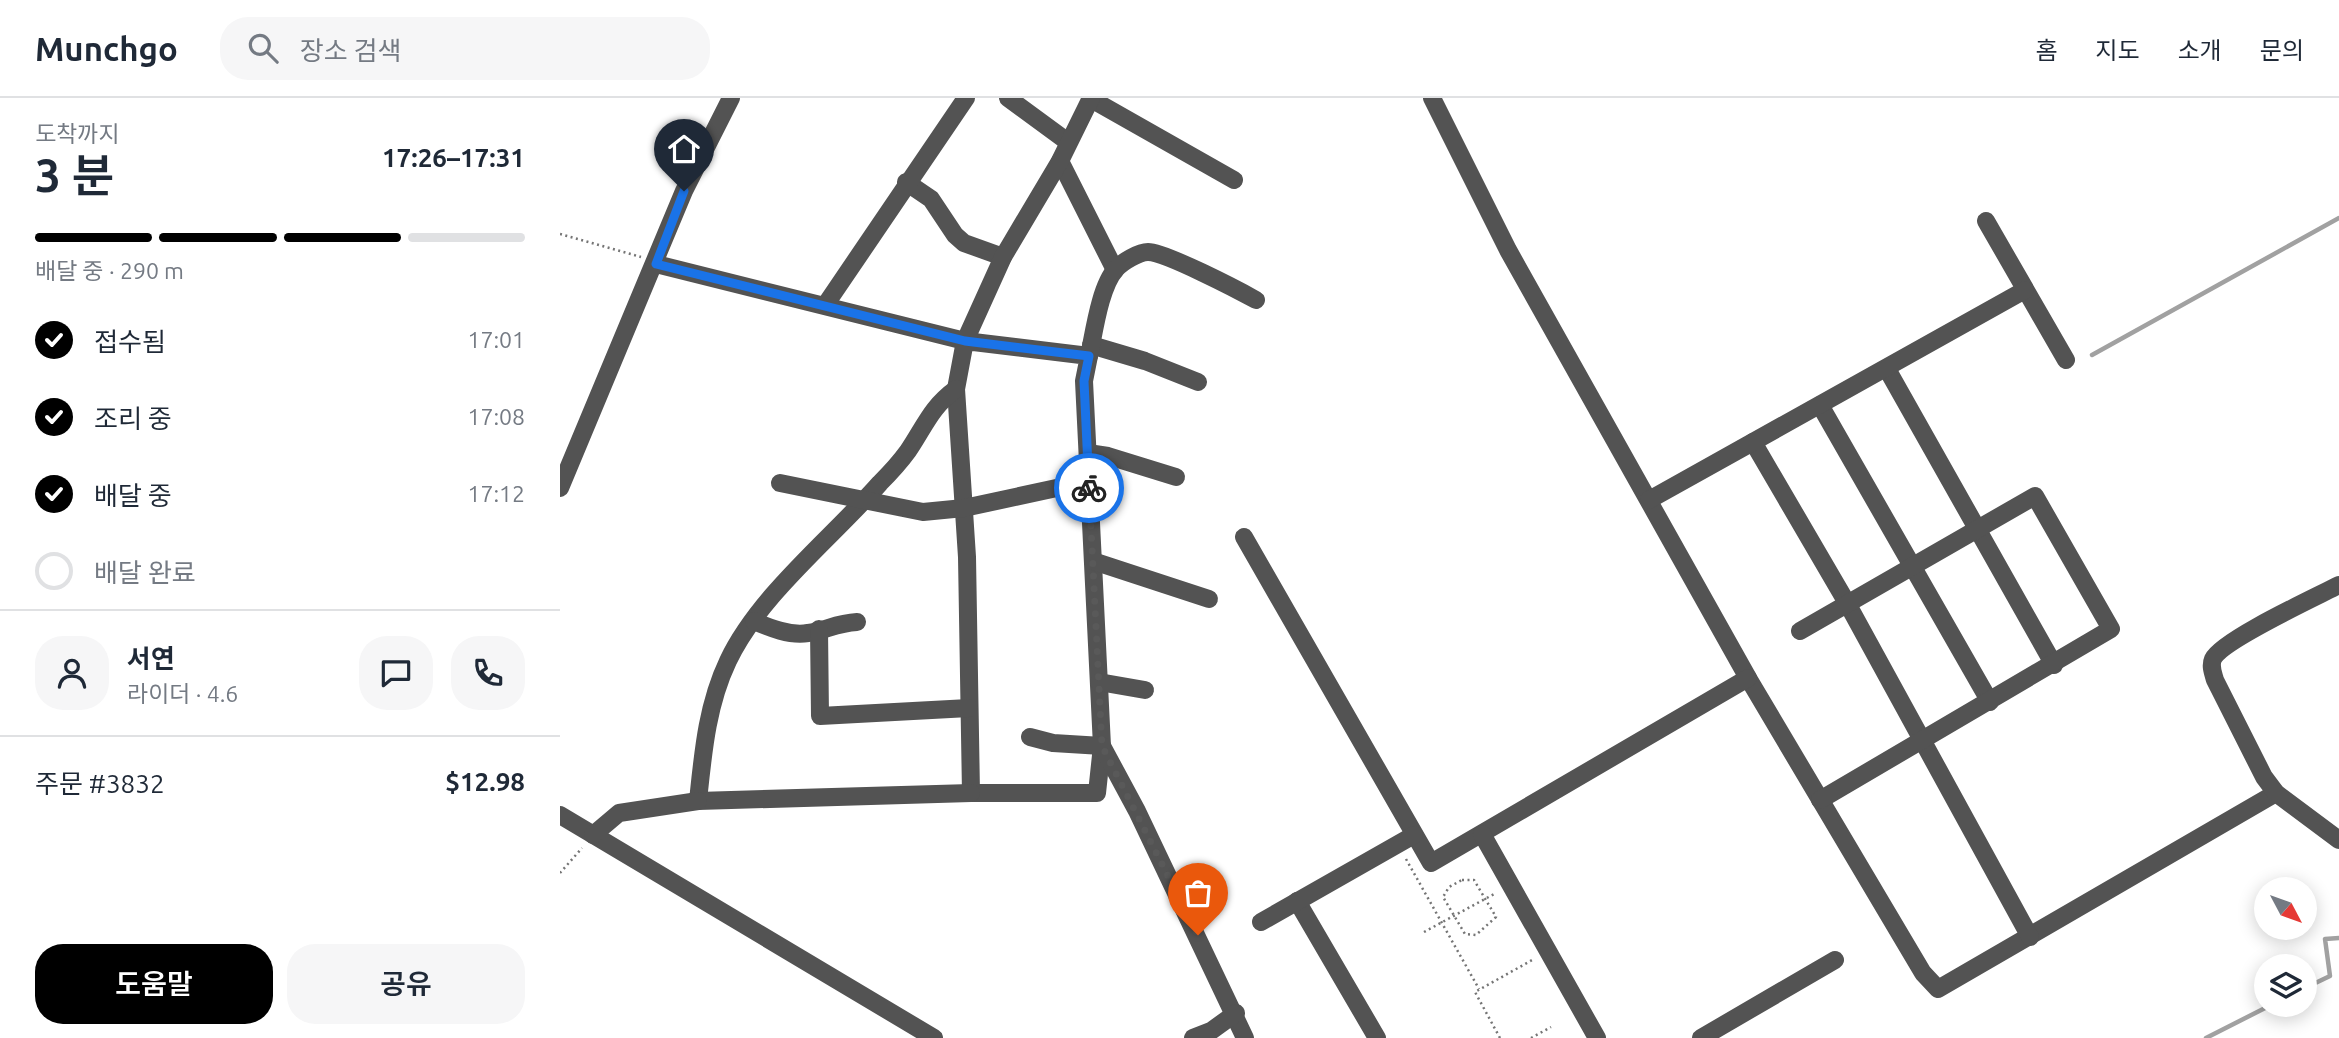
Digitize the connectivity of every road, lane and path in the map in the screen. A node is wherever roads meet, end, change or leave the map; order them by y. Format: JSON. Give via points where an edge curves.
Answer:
{"nodes":[{"id":1,"x":731,"y":98,"type":"edge"},
{"id":2,"x":966,"y":98,"type":"edge"},
{"id":3,"x":1008,"y":98,"type":"edge"},
{"id":4,"x":1432,"y":98,"type":"edge"},
{"id":5,"x":1091,"y":99,"type":"edge"},
{"id":6,"x":1068,"y":142,"type":"junction"},
{"id":7,"x":1060,"y":161,"type":"junction"},
{"id":8,"x":1234,"y":180,"type":"dead end"},
{"id":9,"x":906,"y":182,"type":"junction"},
{"id":10,"x":1986,"y":221,"type":"dead end"},
{"id":11,"x":560,"y":234,"type":"edge"},
{"id":12,"x":1003,"y":257,"type":"junction"},
{"id":13,"x":656,"y":264,"type":"junction"},
{"id":14,"x":1115,"y":270,"type":"junction"},
{"id":15,"x":2025,"y":290,"type":"junction"},
{"id":16,"x":1256,"y":300,"type":"dead end"},
{"id":17,"x":826,"y":304,"type":"junction"},
{"id":18,"x":965,"y":341,"type":"junction"},
{"id":19,"x":1090,"y":350,"type":"junction"},
{"id":20,"x":2066,"y":360,"type":"dead end"},
{"id":21,"x":1887,"y":369,"type":"junction"},
{"id":22,"x":1198,"y":382,"type":"dead end"},
{"id":23,"x":956,"y":388,"type":"junction"},
{"id":24,"x":1820,"y":405,"type":"junction"},
{"id":25,"x":1753,"y":442,"type":"junction"},
{"id":26,"x":1088,"y":453,"type":"junction"},
{"id":27,"x":1176,"y":477,"type":"dead end"},
{"id":28,"x":1089,"y":481,"type":"junction"},
{"id":29,"x":780,"y":483,"type":"dead end"},
{"id":30,"x":560,"y":488,"type":"edge"},
{"id":31,"x":865,"y":500,"type":"junction"},
{"id":32,"x":1649,"y":500,"type":"junction"},
{"id":33,"x":964,"y":508,"type":"junction"},
{"id":34,"x":1977,"y":528,"type":"junction"},
{"id":35,"x":1244,"y":537,"type":"dead end"},
{"id":36,"x":1093,"y":561,"type":"junction"},
{"id":37,"x":1912,"y":566,"type":"junction"},
{"id":38,"x":2339,"y":585,"type":"edge"},
{"id":39,"x":1209,"y":598,"type":"dead end"},
{"id":40,"x":1847,"y":603,"type":"junction"},
{"id":41,"x":754,"y":621,"type":"junction"},
{"id":42,"x":857,"y":622,"type":"dead end"},
{"id":43,"x":819,"y":629,"type":"junction"},
{"id":44,"x":1800,"y":631,"type":"dead end"},
{"id":45,"x":2054,"y":665,"type":"junction"},
{"id":46,"x":1748,"y":678,"type":"junction"},
{"id":47,"x":1099,"y":682,"type":"junction"},
{"id":48,"x":1145,"y":690,"type":"dead end"},
{"id":49,"x":1990,"y":702,"type":"junction"},
{"id":50,"x":970,"y":708,"type":"junction"},
{"id":51,"x":1030,"y":737,"type":"dead end"},
{"id":52,"x":1922,"y":741,"type":"junction"},
{"id":53,"x":1102,"y":746,"type":"junction"},
{"id":54,"x":971,"y":793,"type":"junction"},
{"id":55,"x":2276,"y":793,"type":"junction"},
{"id":56,"x":1820,"y":800,"type":"junction"},
{"id":57,"x":698,"y":801,"type":"junction"},
{"id":58,"x":560,"y":815,"type":"edge"},
{"id":59,"x":1482,"y":834,"type":"junction"},
{"id":60,"x":593,"y":835,"type":"junction"},
{"id":61,"x":1414,"y":835,"type":"junction"},
{"id":62,"x":2339,"y":840,"type":"edge"},
{"id":63,"x":1397,"y":844,"type":"junction"},
{"id":64,"x":560,"y":873,"type":"edge"},
{"id":65,"x":1511,"y":885,"type":"junction"},
{"id":66,"x":1485,"y":899,"type":"junction"},
{"id":67,"x":1297,"y":901,"type":"junction"},
{"id":68,"x":1454,"y":916,"type":"junction"},
{"id":69,"x":1261,"y":922,"type":"dead end"},
{"id":70,"x":1441,"y":923,"type":"junction"},
{"id":71,"x":1424,"y":932,"type":"dead end"},
{"id":72,"x":2030,"y":937,"type":"junction"},
{"id":73,"x":1549,"y":951,"type":"junction"},
{"id":74,"x":1835,"y":960,"type":"dead end"},
{"id":75,"x":1479,"y":989,"type":"junction"},
{"id":76,"x":1236,"y":1013,"type":"junction"},
{"id":77,"x":1551,"y":1027,"type":"dead end"},
{"id":78,"x":934,"y":1038,"type":"edge"},
{"id":79,"x":1193,"y":1038,"type":"edge"},
{"id":80,"x":1245,"y":1038,"type":"edge"},
{"id":81,"x":1377,"y":1038,"type":"edge"},
{"id":82,"x":1500,"y":1038,"type":"edge"},
{"id":83,"x":1531,"y":1038,"type":"edge"},
{"id":84,"x":1597,"y":1038,"type":"edge"},
{"id":85,"x":1701,"y":1038,"type":"edge"}],
"edges":[{"from":1,"to":13,"type":"street","via":[[684,191]]},
{"from":2,"to":9,"type":"street"},
{"from":3,"to":6,"type":"street"},
{"from":4,"to":32,"type":"street","via":[[1508,250]]},
{"from":5,"to":6,"type":"street"},
{"from":5,"to":8,"type":"street"},
{"from":6,"to":7,"type":"street"},
{"from":7,"to":12,"type":"street"},
{"from":7,"to":14,"type":"street"},
{"from":9,"to":12,"type":"street","via":[[931,199],[964,243]]},
{"from":9,"to":17,"type":"street"},
{"from":10,"to":15,"type":"street"},
{"from":11,"to":13,"type":"path","via":[[630,251]]},
{"from":12,"to":18,"type":"street"},
{"from":13,"to":17,"type":"street"},
{"from":13,"to":30,"type":"street"},
{"from":14,"to":16,"type":"street","via":[[1149,252]]},
{"from":14,"to":19,"type":"street"},
{"from":15,"to":20,"type":"street"},
{"from":15,"to":21,"type":"street"},
{"from":17,"to":18,"type":"street"},
{"from":18,"to":19,"type":"street"},
{"from":18,"to":23,"type":"street"},
{"from":19,"to":22,"type":"street","via":[[1145,361]]},
{"from":19,"to":26,"type":"street","via":[[1084,381]]},
{"from":21,"to":24,"type":"street"},
{"from":21,"to":34,"type":"street"},
{"from":23,"to":31,"type":"street","via":[[936,404],[907,453]]},
{"from":23,"to":33,"type":"street"},
{"from":24,"to":25,"type":"street"},
{"from":24,"to":37,"type":"street"},
{"from":25,"to":32,"type":"street"},
{"from":25,"to":40,"type":"street"},
{"from":26,"to":27,"type":"street"},
{"from":26,"to":28,"type":"street"},
{"from":28,"to":33,"type":"street"},
{"from":28,"to":36,"type":"street"},
{"from":29,"to":31,"type":"street"},
{"from":31,"to":33,"type":"street","via":[[923,512]]},
{"from":31,"to":41,"type":"street","via":[[812,552]]},
{"from":32,"to":46,"type":"street"},
{"from":33,"to":50,"type":"street"},
{"from":34,"to":37,"type":"street"},
{"from":34,"to":45,"type":"street"},
{"from":34,"to":45,"type":"street","via":[[2035,496],[2111,629]]},
{"from":35,"to":61,"type":"street"},
{"from":36,"to":39,"type":"street"},
{"from":36,"to":47,"type":"street"},
{"from":37,"to":40,"type":"street"},
{"from":37,"to":49,"type":"street"},
{"from":38,"to":55,"type":"street","via":[[2239,638],[2213,660],[2215,680]]},
{"from":40,"to":44,"type":"street"},
{"from":40,"to":52,"type":"street"},
{"from":41,"to":43,"type":"street","via":[[790,632]]},
{"from":41,"to":57,"type":"street","via":[[729,659],[717,690],[704,737]]},
{"from":42,"to":43,"type":"street"},
{"from":43,"to":50,"type":"street","via":[[820,716]]},
{"from":45,"to":49,"type":"street"},
{"from":46,"to":56,"type":"street"},
{"from":46,"to":59,"type":"street"},
{"from":47,"to":48,"type":"street"},
{"from":47,"to":53,"type":"street"},
{"from":49,"to":52,"type":"street"},
{"from":50,"to":54,"type":"street"},
{"from":51,"to":53,"type":"street"},
{"from":52,"to":56,"type":"street"},
{"from":52,"to":72,"type":"street"},
{"from":53,"to":54,"type":"street","via":[[1097,793]]},
{"from":53,"to":76,"type":"street"},
{"from":54,"to":57,"type":"street"},
{"from":55,"to":62,"type":"street"},
{"from":55,"to":72,"type":"street"},
{"from":56,"to":72,"type":"street","via":[[1923,973],[1938,989]]},
{"from":57,"to":60,"type":"street","via":[[619,813]]},
{"from":58,"to":60,"type":"street"},
{"from":59,"to":61,"type":"street","via":[[1431,863]]},
{"from":59,"to":65,"type":"street"},
{"from":60,"to":64,"type":"path"},
{"from":60,"to":78,"type":"street"},
{"from":61,"to":63,"type":"street"},
{"from":63,"to":67,"type":"street"},
{"from":63,"to":70,"type":"path"},
{"from":65,"to":66,"type":"path"},
{"from":65,"to":73,"type":"street"},
{"from":66,"to":68,"type":"path"},
{"from":66,"to":68,"type":"path","via":[[1496,917],[1476,935],[1465,934]]},
{"from":66,"to":68,"type":"path","via":[[1474,880],[1449,887],[1443,897]]},
{"from":67,"to":69,"type":"street"},
{"from":67,"to":81,"type":"street"},
{"from":68,"to":70,"type":"path"},
{"from":70,"to":71,"type":"path"},
{"from":70,"to":75,"type":"path"},
{"from":73,"to":75,"type":"path"},
{"from":73,"to":84,"type":"street"},
{"from":74,"to":85,"type":"street"},
{"from":75,"to":82,"type":"path","via":[[1475,992]]},
{"from":76,"to":79,"type":"street"},
{"from":76,"to":80,"type":"street"},
{"from":77,"to":83,"type":"path"}]}
